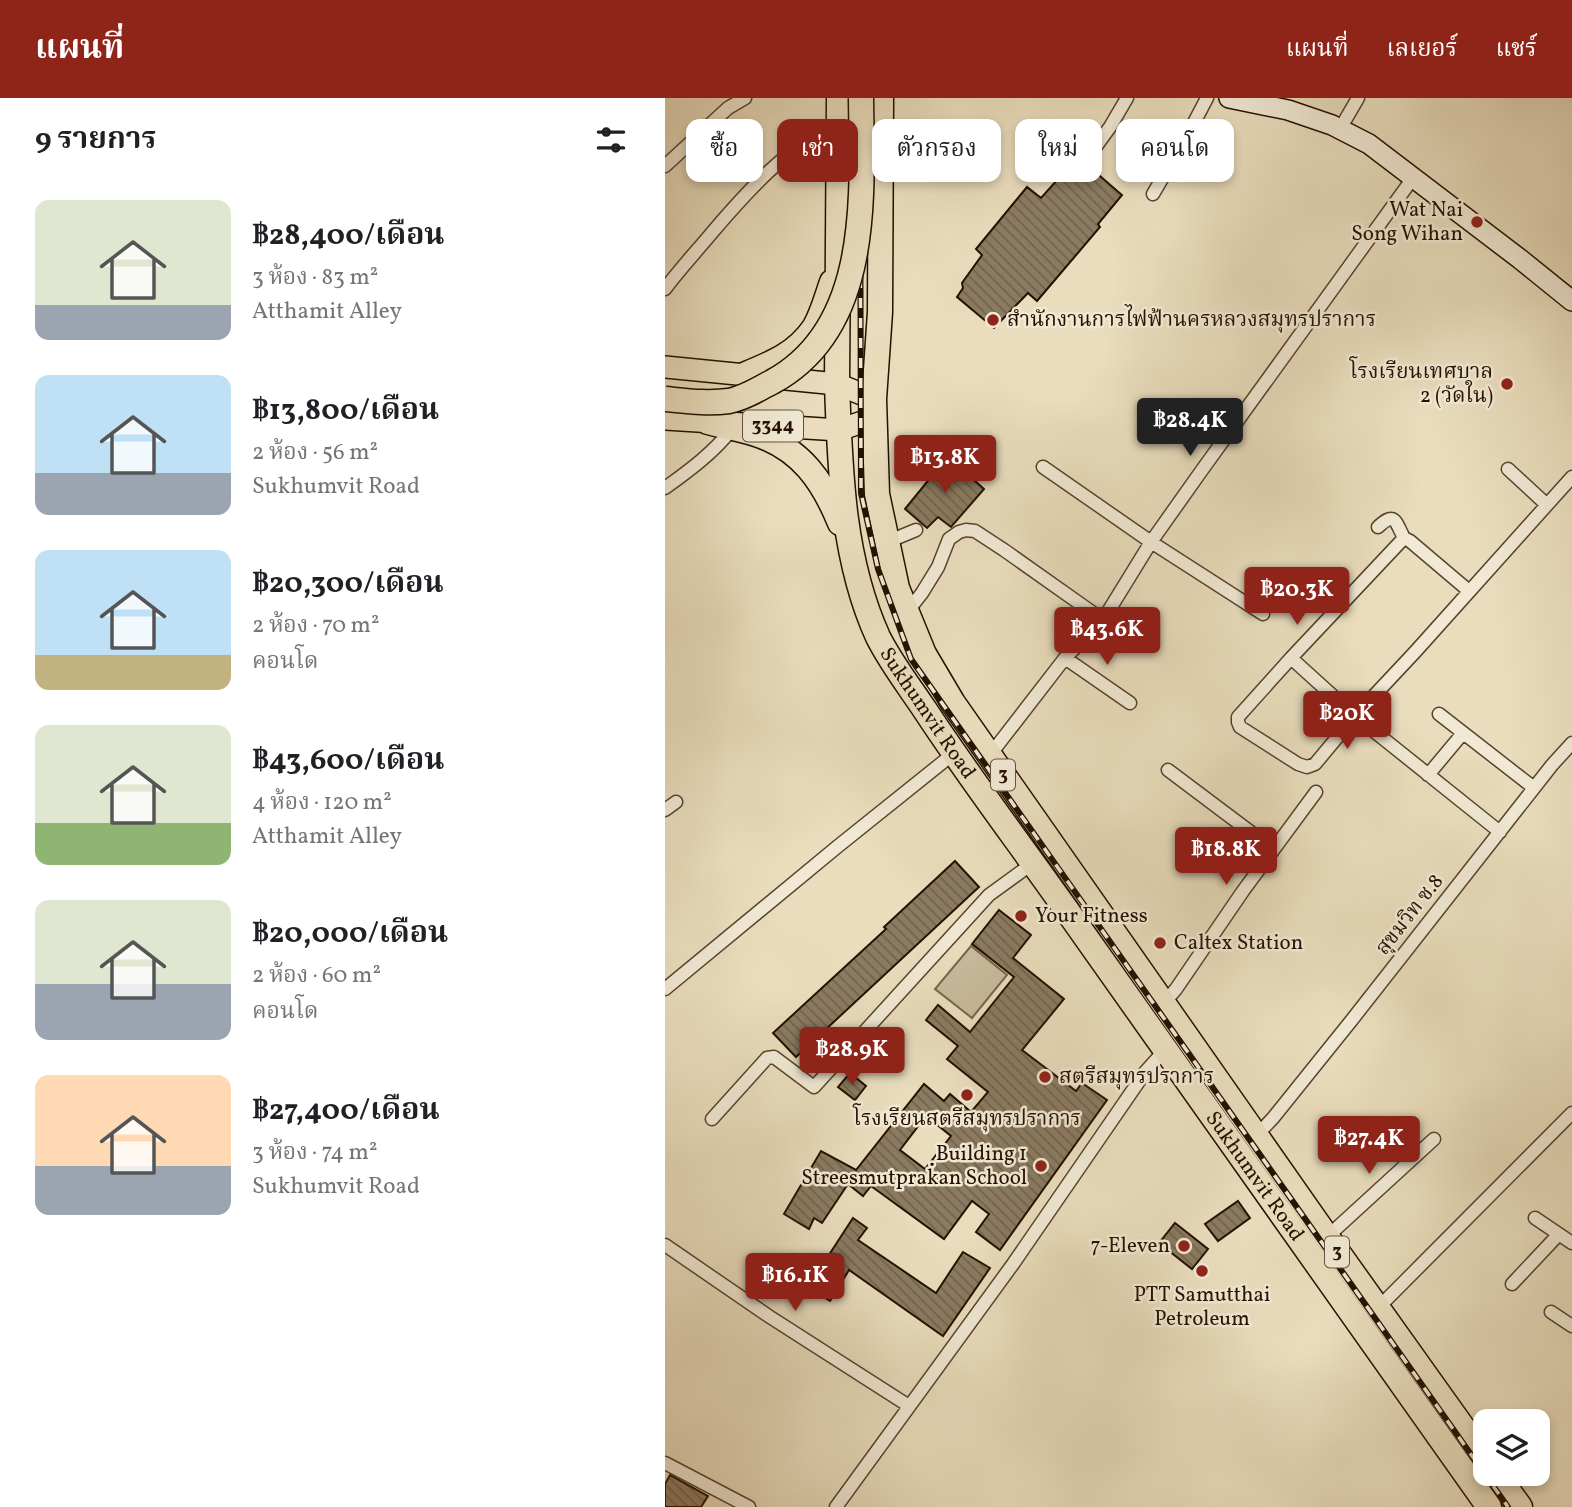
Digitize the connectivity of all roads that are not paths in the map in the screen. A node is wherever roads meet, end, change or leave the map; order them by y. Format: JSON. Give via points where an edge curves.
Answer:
{"nodes":[{"id":1,"x":745,"y":98,"type":"edge"},
{"id":2,"x":861,"y":98,"type":"edge"},
{"id":3,"x":881,"y":98,"type":"edge"},
{"id":4,"x":1127,"y":98,"type":"edge"},
{"id":5,"x":1207,"y":98,"type":"edge"},
{"id":6,"x":1229,"y":98,"type":"edge"},
{"id":7,"x":1358,"y":98,"type":"edge"},
{"id":8,"x":1267,"y":102,"type":"edge"},
{"id":9,"x":838,"y":109,"type":"edge"},
{"id":10,"x":1340,"y":129,"type":"junction"},
{"id":11,"x":1102,"y":138,"type":"edge"},
{"id":12,"x":665,"y":166,"type":"edge"},
{"id":13,"x":1413,"y":178,"type":"junction"},
{"id":14,"x":1153,"y":194,"type":"dead end"},
{"id":15,"x":838,"y":268,"type":"junction"},
{"id":16,"x":667,"y":282,"type":"edge"},
{"id":17,"x":1572,"y":301,"type":"edge"},
{"id":18,"x":838,"y":311,"type":"junction"},
{"id":19,"x":880,"y":312,"type":"junction"},
{"id":20,"x":665,"y":369,"type":"edge"},
{"id":21,"x":746,"y":374,"type":"junction"},
{"id":22,"x":837,"y":384,"type":"junction"},
{"id":23,"x":665,"y":399,"type":"edge"},
{"id":24,"x":665,"y":408,"type":"edge"},
{"id":25,"x":874,"y":408,"type":"junction"},
{"id":26,"x":665,"y":419,"type":"edge"},
{"id":27,"x":708,"y":422,"type":"junction"},
{"id":28,"x":732,"y":429,"type":"junction"},
{"id":29,"x":839,"y":430,"type":"junction"},
{"id":30,"x":1043,"y":467,"type":"dead end"},
{"id":31,"x":1509,"y":469,"type":"dead end"},
{"id":32,"x":1572,"y":477,"type":"edge"},
{"id":33,"x":665,"y":488,"type":"edge"},
{"id":34,"x":1547,"y":505,"type":"junction"},
{"id":35,"x":1378,"y":527,"type":"dead end"},
{"id":36,"x":916,"y":530,"type":"dead end"},
{"id":37,"x":1404,"y":538,"type":"junction"},
{"id":38,"x":887,"y":542,"type":"junction"},
{"id":39,"x":1151,"y":542,"type":"junction"},
{"id":40,"x":849,"y":543,"type":"junction"},
{"id":41,"x":1469,"y":591,"type":"junction"},
{"id":42,"x":907,"y":612,"type":"junction"},
{"id":43,"x":1263,"y":614,"type":"dead end"},
{"id":44,"x":1103,"y":620,"type":"junction"},
{"id":45,"x":1291,"y":657,"type":"junction"},
{"id":46,"x":1065,"y":658,"type":"junction"},
{"id":47,"x":1130,"y":703,"type":"dead end"},
{"id":48,"x":1439,"y":714,"type":"dead end"},
{"id":49,"x":1355,"y":716,"type":"junction"},
{"id":50,"x":1463,"y":733,"type":"junction"},
{"id":51,"x":1572,"y":743,"type":"edge"},
{"id":52,"x":953,"y":754,"type":"junction"},
{"id":53,"x":990,"y":755,"type":"junction"},
{"id":54,"x":1168,"y":770,"type":"dead end"},
{"id":55,"x":1428,"y":775,"type":"junction"},
{"id":56,"x":1534,"y":788,"type":"junction"},
{"id":57,"x":1316,"y":792,"type":"dead end"},
{"id":58,"x":676,"y":802,"type":"dead end"},
{"id":59,"x":665,"y":810,"type":"edge"},
{"id":60,"x":1500,"y":832,"type":"junction"},
{"id":61,"x":1273,"y":849,"type":"junction"},
{"id":62,"x":1033,"y":863,"type":"junction"},
{"id":63,"x":666,"y":987,"type":"edge"},
{"id":64,"x":1163,"y":1004,"type":"junction"},
{"id":65,"x":1165,"y":1050,"type":"junction"},
{"id":66,"x":1572,"y":1113,"type":"edge"},
{"id":67,"x":712,"y":1119,"type":"dead end"},
{"id":68,"x":1256,"y":1136,"type":"junction"},
{"id":69,"x":1434,"y":1139,"type":"dead end"},
{"id":70,"x":1535,"y":1218,"type":"dead end"},
{"id":71,"x":1327,"y":1237,"type":"junction"},
{"id":72,"x":1568,"y":1239,"type":"edge"},
{"id":73,"x":665,"y":1245,"type":"edge"},
{"id":74,"x":1513,"y":1284,"type":"dead end"},
{"id":75,"x":1377,"y":1309,"type":"junction"},
{"id":76,"x":1551,"y":1312,"type":"dead end"},
{"id":77,"x":1572,"y":1326,"type":"edge"},
{"id":78,"x":909,"y":1406,"type":"junction"},
{"id":79,"x":1473,"y":1442,"type":"edge"},
{"id":80,"x":665,"y":1463,"type":"edge"},
{"id":81,"x":1505,"y":1486,"type":"edge"},
{"id":82,"x":749,"y":1507,"type":"edge"},
{"id":83,"x":836,"y":1507,"type":"edge"},
{"id":84,"x":1489,"y":1507,"type":"edge"},
{"id":85,"x":1520,"y":1507,"type":"edge"}],
"edges":[{"from":1,"to":12,"type":"street"},
{"from":2,"to":23,"type":"highway","bridge":true,"via":[[861,214],[855,261],[826,332],[801,363],[750,394],[707,403]]},
{"from":3,"to":19,"type":"highway","name":"Sukhumvit Road","number":"3"},
{"from":4,"to":11,"type":"street"},
{"from":5,"to":14,"type":"street"},
{"from":6,"to":8,"type":"street"},
{"from":7,"to":10,"type":"street"},
{"from":8,"to":10,"type":"street"},
{"from":9,"to":15,"type":"highway","name":"Sukhumvit Road","number":"3"},
{"from":9,"to":16,"type":"street","via":[[741,197]]},
{"from":10,"to":13,"type":"street","via":[[1369,144]]},
{"from":13,"to":17,"type":"street"},
{"from":13,"to":39,"type":"street"},
{"from":15,"to":18,"type":"highway","name":"Sukhumvit Road","number":"3"},
{"from":15,"to":21,"type":"highway","via":[[815,326],[803,342],[788,355]]},
{"from":18,"to":19,"type":"highway","via":[[858,324]]},
{"from":18,"to":22,"type":"highway","name":"Sukhumvit Road","number":"3"},
{"from":19,"to":25,"type":"highway","name":"Sukhumvit Road","number":"3"},
{"from":20,"to":21,"type":"main road","number":"3344"},
{"from":20,"to":24,"type":"main road","via":[[674,387]]},
{"from":21,"to":22,"type":"main road","number":"3344"},
{"from":22,"to":25,"type":"main road","number":"3344"},
{"from":22,"to":29,"type":"highway","name":"Sukhumvit Road","number":"3"},
{"from":25,"to":29,"type":"main road","number":"3344"},
{"from":25,"to":38,"type":"highway","name":"Sukhumvit Road","number":"3","via":[[877,494]]},
{"from":26,"to":27,"type":"main road","number":"3344"},
{"from":27,"to":28,"type":"highway"},
{"from":27,"to":29,"type":"main road","number":"3344"},
{"from":28,"to":33,"type":"street","via":[[719,446]]},
{"from":28,"to":40,"type":"highway","via":[[779,444],[800,459],[829,496]]},
{"from":29,"to":40,"type":"highway","name":"Sukhumvit Road","number":"3"},
{"from":30,"to":39,"type":"street"},
{"from":31,"to":34,"type":"street"},
{"from":32,"to":34,"type":"street"},
{"from":34,"to":41,"type":"street"},
{"from":35,"to":37,"type":"street","via":[[1391,518]]},
{"from":36,"to":38,"type":"street"},
{"from":37,"to":41,"type":"street"},
{"from":37,"to":45,"type":"street"},
{"from":38,"to":40,"type":"highway","via":[[882,530],[871,524],[853,531]]},
{"from":38,"to":42,"type":"highway","name":"Sukhumvit Road","number":"3"},
{"from":39,"to":43,"type":"street"},
{"from":39,"to":44,"type":"street"},
{"from":40,"to":52,"type":"highway","name":"Sukhumvit Road","number":"3","via":[[878,637]]},
{"from":41,"to":49,"type":"street"},
{"from":42,"to":44,"type":"street","via":[[938,567],[950,539],[966,530],[1004,550]]},
{"from":42,"to":53,"type":"highway","name":"Sukhumvit Road","number":"3","via":[[937,677]]},
{"from":44,"to":46,"type":"street"},
{"from":45,"to":49,"type":"street"},
{"from":45,"to":49,"type":"street","via":[[1238,717],[1240,727],[1307,767],[1315,764]]},
{"from":46,"to":47,"type":"street"},
{"from":46,"to":53,"type":"street"},
{"from":48,"to":50,"type":"street"},
{"from":49,"to":55,"type":"street"},
{"from":50,"to":55,"type":"street"},
{"from":50,"to":56,"type":"street"},
{"from":51,"to":56,"type":"street","name":"สุขมวิท ซ.8"},
{"from":52,"to":62,"type":"highway","name":"Sukhumvit Road","number":"3"},
{"from":52,"to":63,"type":"street"},
{"from":53,"to":64,"type":"highway","name":"Sukhumvit Road","number":"3"},
{"from":54,"to":61,"type":"street"},
{"from":55,"to":60,"type":"street"},
{"from":56,"to":60,"type":"street","name":"สุขมวิท ซ.8"},
{"from":57,"to":61,"type":"street"},
{"from":58,"to":59,"type":"street"},
{"from":60,"to":68,"type":"street","name":"สุขมวิท ซ.8"},
{"from":61,"to":64,"type":"street"},
{"from":62,"to":65,"type":"highway","name":"Sukhumvit Road","number":"3"},
{"from":62,"to":67,"type":"street","via":[[989,895],[814,1087],[774,1057],[767,1058]]},
{"from":64,"to":68,"type":"highway","name":"Sukhumvit Road","number":"3"},
{"from":65,"to":78,"type":"street"},
{"from":65,"to":84,"type":"highway","name":"Sukhumvit Road","number":"3"},
{"from":66,"to":75,"type":"street"},
{"from":68,"to":71,"type":"highway","name":"Sukhumvit Road","number":"3"},
{"from":69,"to":71,"type":"street"},
{"from":70,"to":72,"type":"street"},
{"from":71,"to":75,"type":"highway","name":"Sukhumvit Road","number":"3"},
{"from":72,"to":74,"type":"street"},
{"from":73,"to":78,"type":"street"},
{"from":75,"to":79,"type":"highway","name":"Sukhumvit Road","number":"3"},
{"from":76,"to":77,"type":"street"},
{"from":78,"to":83,"type":"street"},
{"from":80,"to":82,"type":"street"},
{"from":81,"to":85,"type":"highway"}]}
